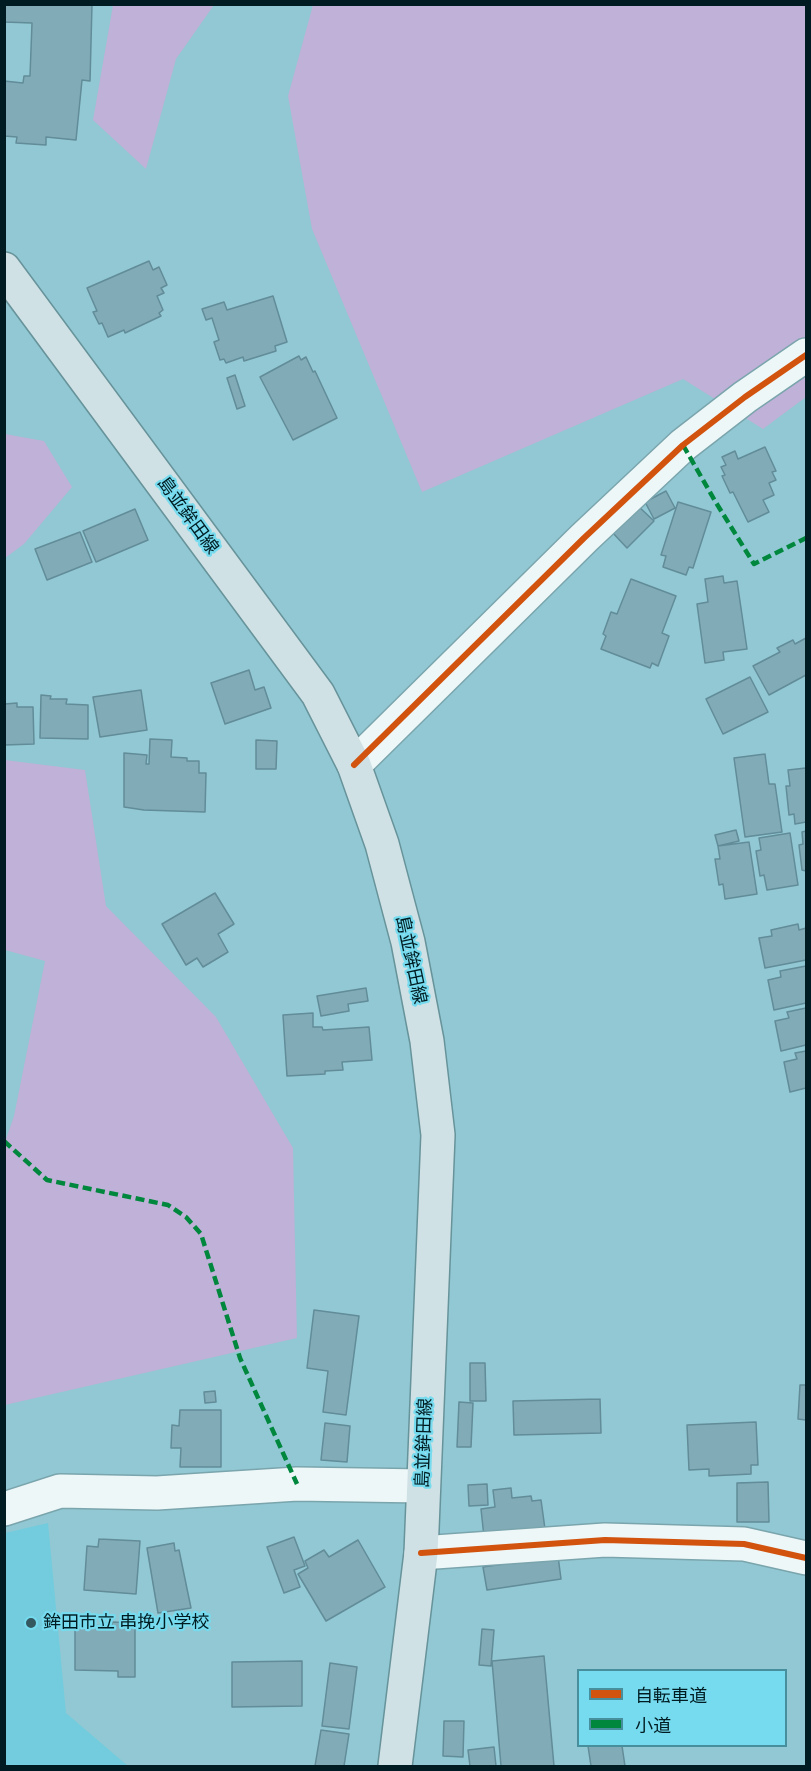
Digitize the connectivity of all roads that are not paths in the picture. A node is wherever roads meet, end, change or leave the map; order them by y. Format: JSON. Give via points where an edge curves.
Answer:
{"nodes":[{"id":1,"x":4,"y":269,"type":"edge"},
{"id":2,"x":807,"y":356,"type":"edge"},
{"id":3,"x":354,"y":765,"type":"junction"},
{"id":4,"x":423,"y":1486,"type":"junction"},
{"id":5,"x":4,"y":1509,"type":"edge"},
{"id":6,"x":421,"y":1553,"type":"junction"},
{"id":7,"x":807,"y":1558,"type":"edge"},
{"id":8,"x":395,"y":1767,"type":"edge"}],
"edges":[{"from":1,"to":3,"type":"main road","name":"島並鉾田線","via":[[318,694]]},
{"from":2,"to":3,"type":"street","via":[[683,445]]},
{"from":3,"to":4,"type":"main road","name":"島並鉾田線","via":[[382,844],[408,942],[427,1041],[438,1135]]},
{"from":4,"to":5,"type":"street","via":[[297,1484],[157,1493],[60,1491]]},
{"from":4,"to":6,"type":"main road","name":"島並鉾田線"},
{"from":6,"to":7,"type":"street","via":[[605,1540],[744,1544]]},
{"from":6,"to":8,"type":"main road","name":"島並鉾田線"}]}
